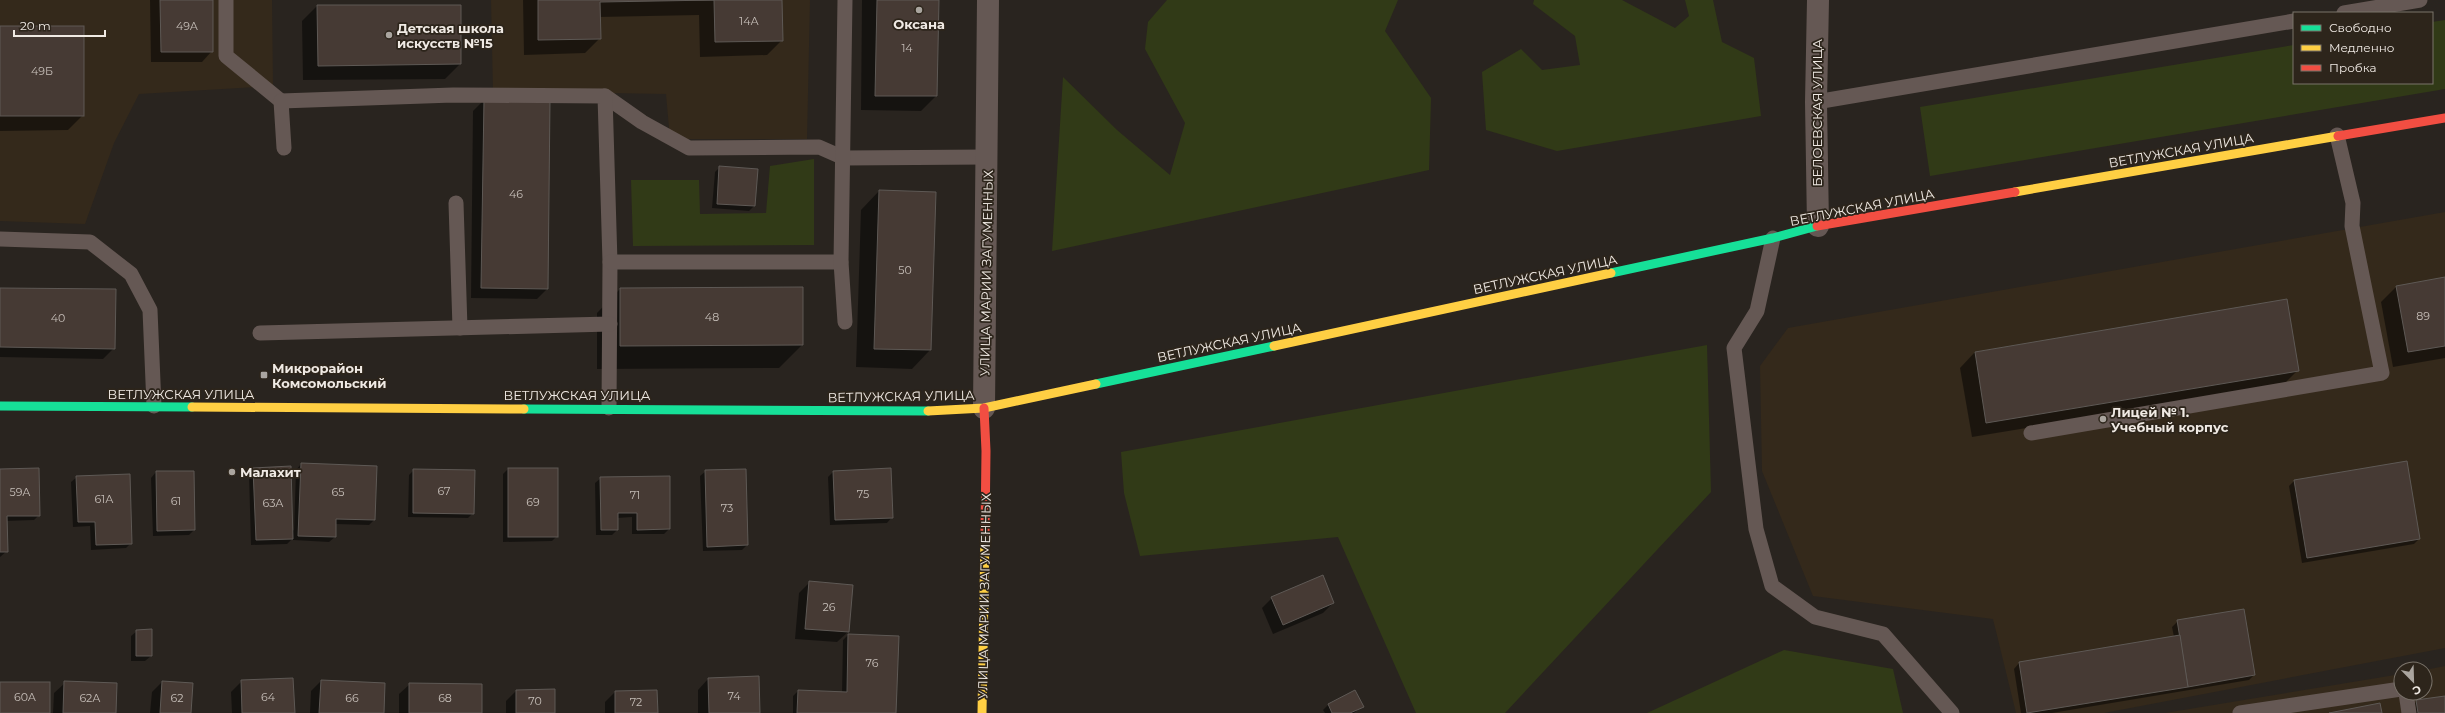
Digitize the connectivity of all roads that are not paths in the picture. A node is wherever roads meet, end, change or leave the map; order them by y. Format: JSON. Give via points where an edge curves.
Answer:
{"nodes":[{"id":1,"x":226,"y":0,"type":"edge"},
{"id":2,"x":845,"y":0,"type":"edge"},
{"id":3,"x":988,"y":0,"type":"edge"},
{"id":4,"x":1818,"y":0,"type":"edge"},
{"id":5,"x":2420,"y":0,"type":"edge"},
{"id":6,"x":2350,"y":12,"type":"edge"},
{"id":7,"x":2293,"y":22,"type":"edge"},
{"id":8,"x":605,"y":96,"type":"junction"},
{"id":9,"x":281,"y":101,"type":"junction"},
{"id":10,"x":1816,"y":102,"type":"junction"},
{"id":11,"x":2445,"y":118,"type":"edge"},
{"id":12,"x":2337,"y":135,"type":"junction"},
{"id":13,"x":284,"y":148,"type":"dead end"},
{"id":14,"x":988,"y":157,"type":"junction"},
{"id":15,"x":844,"y":158,"type":"junction"},
{"id":16,"x":456,"y":203,"type":"dead end"},
{"id":17,"x":1818,"y":226,"type":"junction"},
{"id":18,"x":1773,"y":238,"type":"junction"},
{"id":19,"x":0,"y":239,"type":"edge"},
{"id":20,"x":610,"y":262,"type":"junction"},
{"id":21,"x":841,"y":262,"type":"junction"},
{"id":22,"x":845,"y":322,"type":"dead end"},
{"id":23,"x":610,"y":324,"type":"junction"},
{"id":24,"x":460,"y":328,"type":"junction"},
{"id":25,"x":260,"y":333,"type":"dead end"},
{"id":26,"x":0,"y":406,"type":"edge"},
{"id":27,"x":154,"y":406,"type":"junction"},
{"id":28,"x":608,"y":408,"type":"junction"},
{"id":29,"x":984,"y":408,"type":"junction"},
{"id":30,"x":2031,"y":432,"type":"dead end"},
{"id":31,"x":2393,"y":690,"type":"edge"},
{"id":32,"x":2407,"y":701,"type":"edge"},
{"id":33,"x":982,"y":713,"type":"edge"},
{"id":34,"x":1952,"y":713,"type":"edge"},
{"id":35,"x":2240,"y":713,"type":"edge"},
{"id":36,"x":2409,"y":713,"type":"edge"}],
"edges":[{"from":1,"to":9,"type":"lane","via":[[226,56]]},
{"from":2,"to":15,"type":"lane"},
{"from":3,"to":14,"type":"street","name":"УЛИЦА МАРИИ ЗАГУМЕННЫХ"},
{"from":4,"to":10,"type":"street","name":"БЕЛОЕВСКАЯ УЛИЦА"},
{"from":5,"to":6,"type":"lane"},
{"from":7,"to":10,"type":"lane"},
{"from":8,"to":9,"type":"lane","via":[[453,95]]},
{"from":8,"to":15,"type":"lane","via":[[642,122],[689,148],[819,148]]},
{"from":8,"to":20,"type":"lane"},
{"from":9,"to":13,"type":"lane"},
{"from":10,"to":17,"type":"street","name":"БЕЛОЕВСКАЯ УЛИЦА"},
{"from":11,"to":12,"type":"main road","name":"ВЕТЛУЖСКАЯ УЛИЦА"},
{"from":12,"to":17,"type":"main road","name":"ВЕТЛУЖСКАЯ УЛИЦА"},
{"from":12,"to":30,"type":"lane","via":[[2353,203],[2352,226],[2382,373]]},
{"from":14,"to":15,"type":"lane"},
{"from":14,"to":29,"type":"street","name":"УЛИЦА МАРИИ ЗАГУМЕННЫХ"},
{"from":15,"to":21,"type":"lane"},
{"from":16,"to":24,"type":"lane"},
{"from":17,"to":18,"type":"main road","name":"ВЕТЛУЖСКАЯ УЛИЦА"},
{"from":18,"to":29,"type":"main road","name":"ВЕТЛУЖСКАЯ УЛИЦА"},
{"from":18,"to":34,"type":"lane","via":[[1757,311],[1734,348],[1756,529],[1772,586],[1815,617],[1883,634]]},
{"from":19,"to":27,"type":"lane","via":[[90,242],[131,274],[150,310]]},
{"from":20,"to":21,"type":"lane"},
{"from":20,"to":23,"type":"lane"},
{"from":21,"to":22,"type":"lane"},
{"from":23,"to":24,"type":"lane"},
{"from":23,"to":28,"type":"lane"},
{"from":24,"to":25,"type":"lane"},
{"from":26,"to":27,"type":"main road","name":"ВЕТЛУЖСКАЯ УЛИЦА"},
{"from":27,"to":28,"type":"main road","name":"ВЕТЛУЖСКАЯ УЛИЦА"},
{"from":28,"to":29,"type":"main road","name":"ВЕТЛУЖСКАЯ УЛИЦА","via":[[938,411]]},
{"from":29,"to":33,"type":"main road","name":"УЛИЦА МАРИИ ЗАГУМЕННЫХ","via":[[986,451]]},
{"from":31,"to":35,"type":"lane"},
{"from":32,"to":36,"type":"lane"}]}
